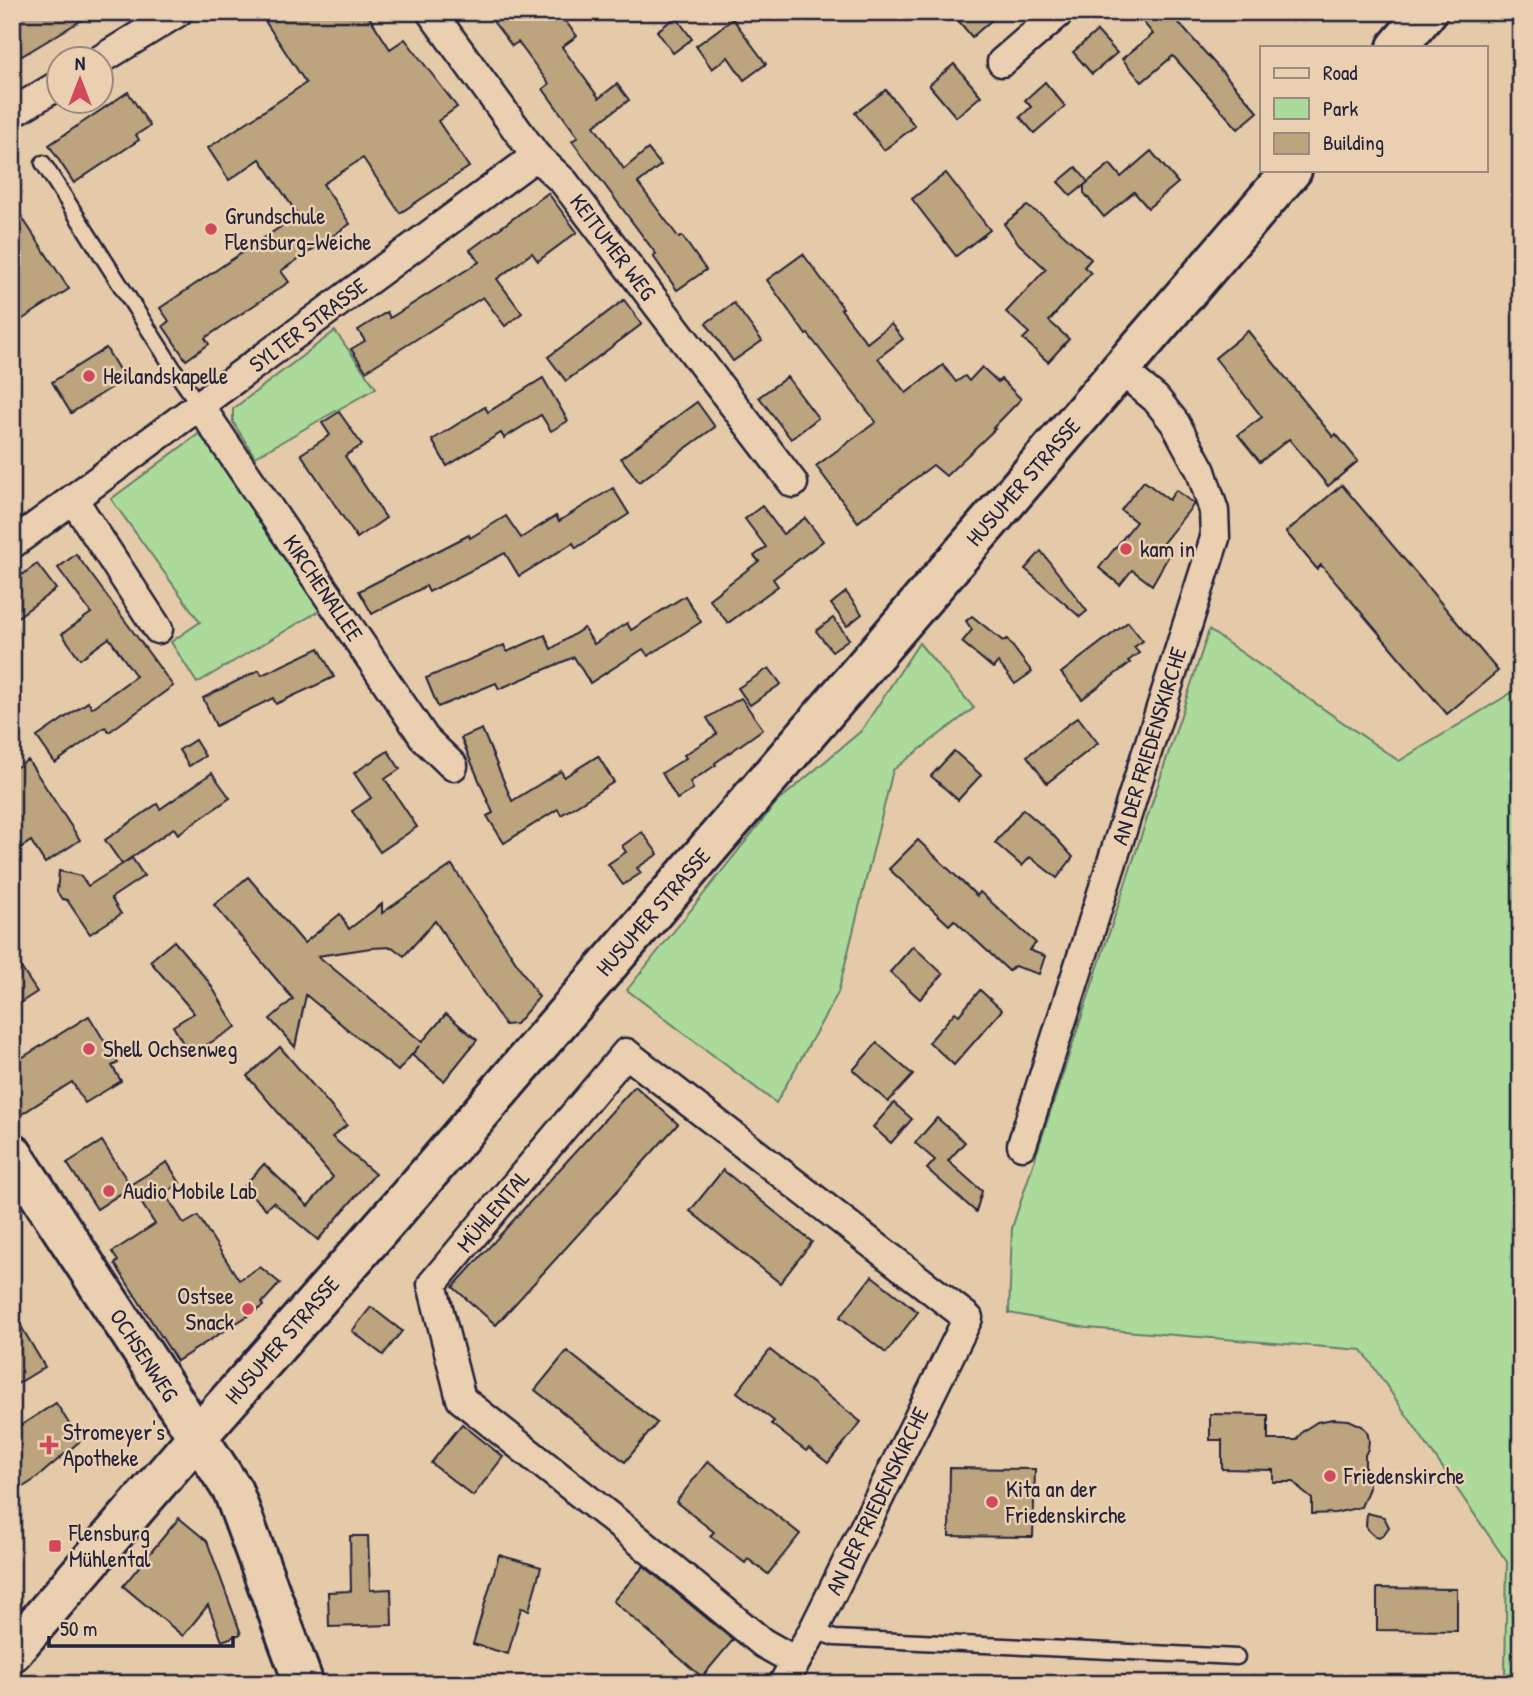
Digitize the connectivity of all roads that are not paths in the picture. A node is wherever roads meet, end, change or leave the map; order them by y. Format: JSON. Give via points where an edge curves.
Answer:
{"nodes":[{"id":1,"x":178,"y":12,"type":"edge"},
{"id":2,"x":431,"y":12,"type":"edge"},
{"id":3,"x":1060,"y":12,"type":"edge"},
{"id":4,"x":1422,"y":14,"type":"edge"},
{"id":5,"x":1398,"y":46,"type":"edge"},
{"id":6,"x":116,"y":50,"type":"edge"},
{"id":7,"x":1002,"y":62,"type":"dead end"},
{"id":8,"x":46,"y":93,"type":"edge"},
{"id":9,"x":12,"y":113,"type":"edge"},
{"id":10,"x":536,"y":156,"type":"junction"},
{"id":11,"x":43,"y":163,"type":"dead end"},
{"id":12,"x":1290,"y":172,"type":"edge"},
{"id":13,"x":1120,"y":369,"type":"junction"},
{"id":14,"x":199,"y":405,"type":"junction"},
{"id":15,"x":793,"y":483,"type":"dead end"},
{"id":16,"x":73,"y":499,"type":"junction"},
{"id":17,"x":12,"y":544,"type":"edge"},
{"id":18,"x":158,"y":629,"type":"dead end"},
{"id":19,"x":453,"y":766,"type":"dead end"},
{"id":20,"x":1022,"y":1145,"type":"dead end"},
{"id":21,"x":12,"y":1153,"type":"edge"},
{"id":22,"x":968,"y":1318,"type":"joint"},
{"id":23,"x":197,"y":1437,"type":"junction"},
{"id":24,"x":813,"y":1631,"type":"junction"},
{"id":25,"x":12,"y":1652,"type":"edge"},
{"id":26,"x":1237,"y":1657,"type":"dead end"},
{"id":27,"x":789,"y":1672,"type":"edge"},
{"id":28,"x":304,"y":1684,"type":"edge"}],
"edges":[{"from":1,"to":6,"type":"street"},
{"from":2,"to":10,"type":"street","name":"KEITUMER WEG"},
{"from":3,"to":7,"type":"street"},
{"from":4,"to":5,"type":"main road"},
{"from":8,"to":9,"type":"street"},
{"from":10,"to":14,"type":"street","name":"SYLTER STRASSE"},
{"from":10,"to":15,"type":"street","name":"KEITUMER WEG","via":[[564,182]]},
{"from":11,"to":14,"type":"lane"},
{"from":12,"to":13,"type":"main road","name":"HUSUMER STRASSE"},
{"from":13,"to":20,"type":"street","name":"AN DER FRIEDENSKIRCHE","via":[[1156,399],[1175,423],[1201,471],[1214,512],[1215,538]]},
{"from":13,"to":23,"type":"main road","name":"HUSUMER STRASSE"},
{"from":14,"to":16,"type":"street","name":"SYLTER STRASSE"},
{"from":14,"to":19,"type":"street","name":"KIRCHENALLEE","via":[[425,739]]},
{"from":16,"to":17,"type":"street","name":"SYLTER STRASSE"},
{"from":16,"to":18,"type":"street"},
{"from":21,"to":23,"type":"main road","name":"OCHSENWEG"},
{"from":22,"to":24,"type":"street","name":"AN DER FRIEDENSKIRCHE"},
{"from":22,"to":27,"type":"street","name":"MÜHLENTAL","via":[[626,1053],[432,1284],[461,1399],[763,1643]]},
{"from":23,"to":25,"type":"main road","name":"HUSUMER STRASSE"},
{"from":23,"to":28,"type":"main road","name":"OCHSENWEG","via":[[233,1491]]},
{"from":24,"to":26,"type":"lane","via":[[835,1638]]},
{"from":24,"to":27,"type":"street","name":"AN DER FRIEDENSKIRCHE"}]}
